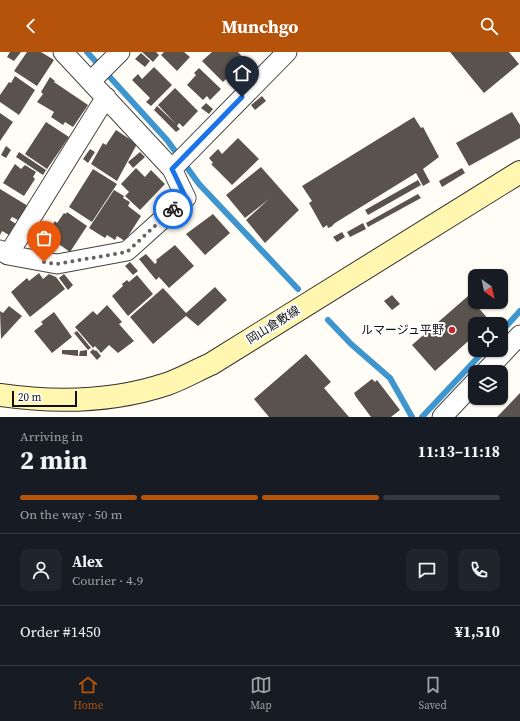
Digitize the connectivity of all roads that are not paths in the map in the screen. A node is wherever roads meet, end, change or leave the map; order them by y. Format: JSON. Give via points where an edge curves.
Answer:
{"nodes":[{"id":1,"x":63,"y":52,"type":"edge"},
{"id":2,"x":287,"y":52,"type":"edge"},
{"id":3,"x":116,"y":57,"type":"edge"},
{"id":4,"x":94,"y":78,"type":"junction"},
{"id":5,"x":106,"y":97,"type":"junction"},
{"id":6,"x":178,"y":162,"type":"junction"},
{"id":7,"x":520,"y":172,"type":"edge"},
{"id":8,"x":4,"y":252,"type":"edge"},
{"id":9,"x":520,"y":335,"type":"edge"},
{"id":10,"x":492,"y":365,"type":"edge"},
{"id":11,"x":468,"y":389,"type":"edge"},
{"id":12,"x":0,"y":395,"type":"edge"},
{"id":13,"x":442,"y":417,"type":"edge"}],
"edges":[{"from":1,"to":4,"type":"street"},
{"from":2,"to":6,"type":"street"},
{"from":3,"to":4,"type":"street"},
{"from":4,"to":5,"type":"street"},
{"from":5,"to":6,"type":"street"},
{"from":5,"to":8,"type":"street"},
{"from":6,"to":8,"type":"street","via":[[186,198],[127,252],[56,264]]},
{"from":7,"to":12,"type":"main road","name":"岡山倉敷線","via":[[211,364],[167,384],[125,395],[89,400],[36,400]]},
{"from":9,"to":10,"type":"street"},
{"from":11,"to":13,"type":"street"}]}
